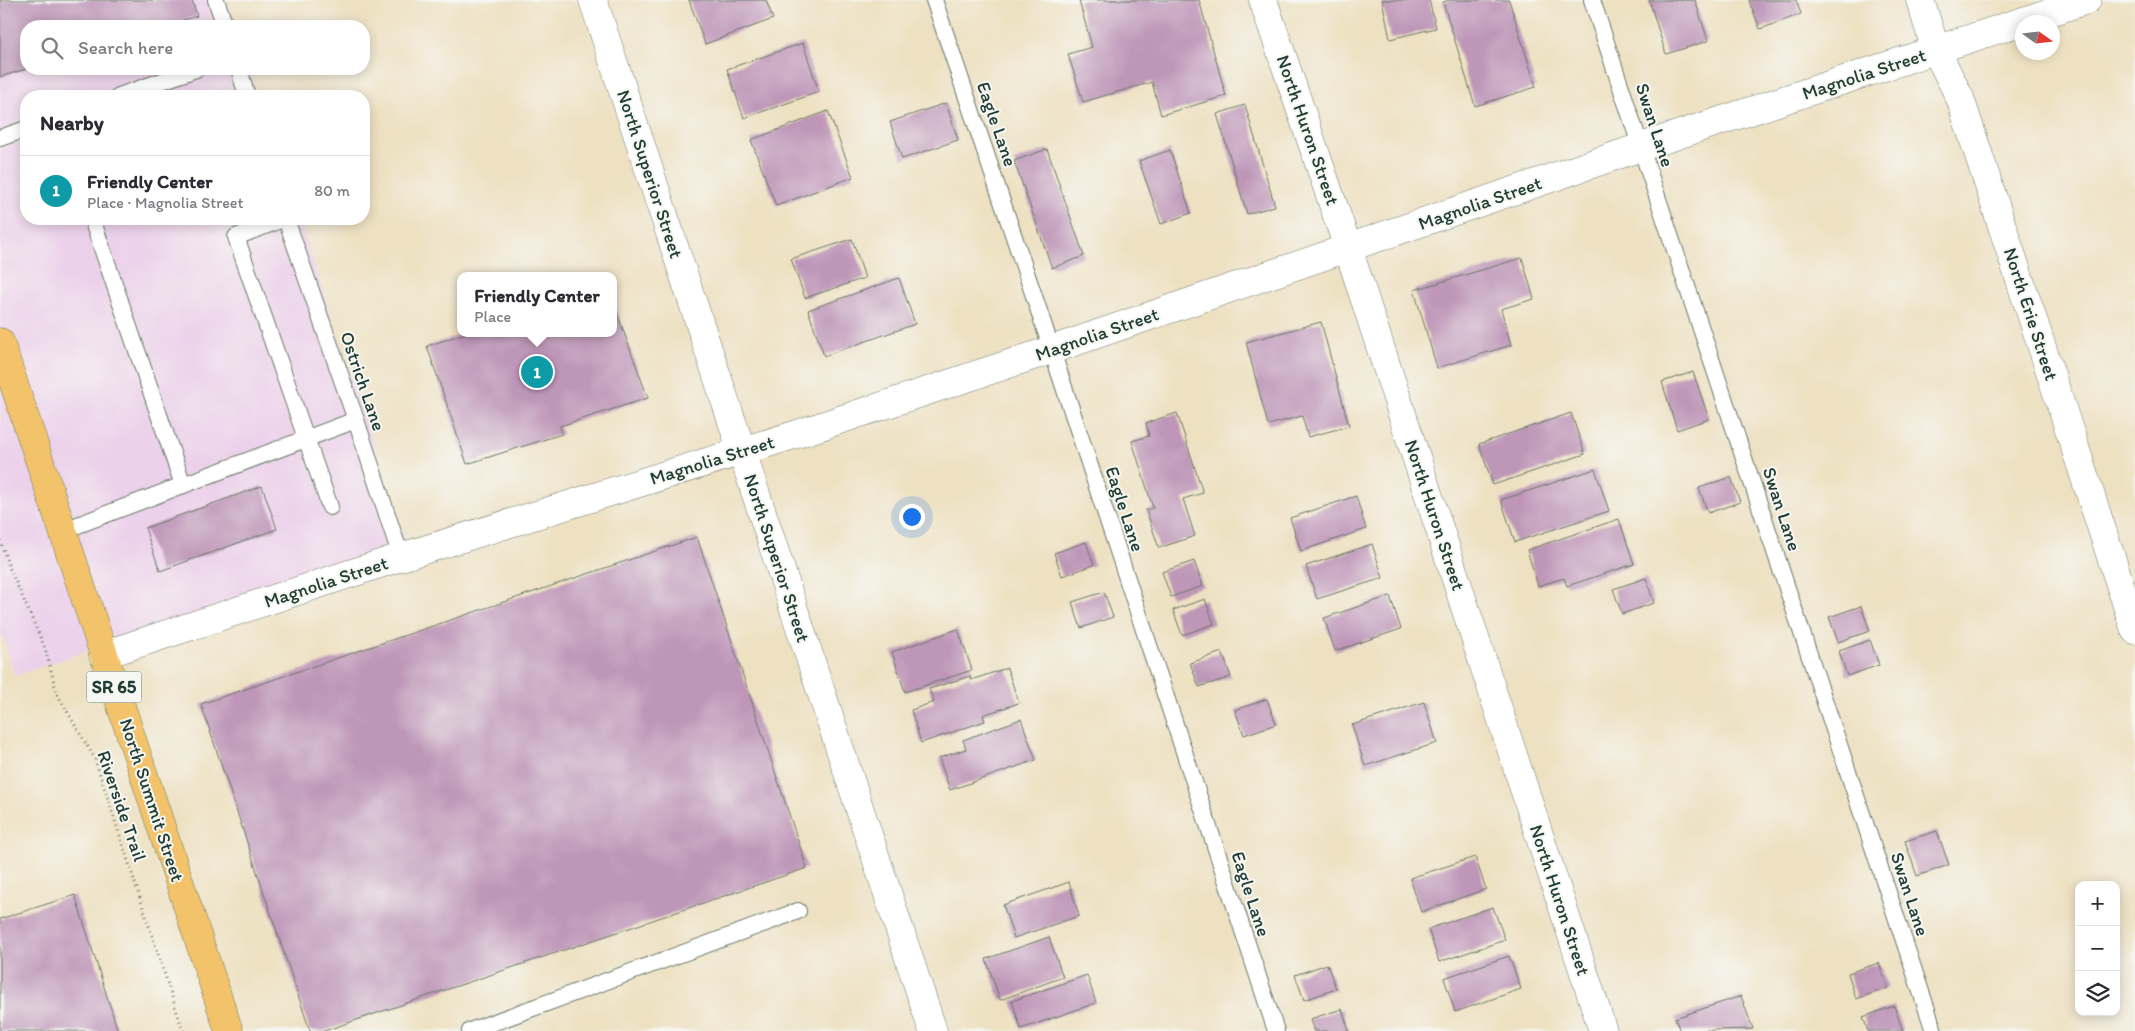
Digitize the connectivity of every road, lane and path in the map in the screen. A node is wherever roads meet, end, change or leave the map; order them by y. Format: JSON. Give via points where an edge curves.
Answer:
{"nodes":[{"id":1,"x":216,"y":0,"type":"edge"},
{"id":2,"x":593,"y":0,"type":"edge"},
{"id":3,"x":934,"y":0,"type":"edge"},
{"id":4,"x":1263,"y":0,"type":"edge"},
{"id":5,"x":1592,"y":0,"type":"edge"},
{"id":6,"x":1920,"y":0,"type":"edge"},
{"id":7,"x":2087,"y":0,"type":"edge"},
{"id":8,"x":223,"y":20,"type":"edge"},
{"id":9,"x":1936,"y":50,"type":"junction"},
{"id":10,"x":179,"y":75,"type":"edge"},
{"id":11,"x":241,"y":75,"type":"edge"},
{"id":12,"x":136,"y":90,"type":"edge"},
{"id":13,"x":245,"y":90,"type":"edge"},
{"id":14,"x":20,"y":131,"type":"edge"},
{"id":15,"x":0,"y":138,"type":"edge"},
{"id":16,"x":1641,"y":147,"type":"junction"},
{"id":17,"x":94,"y":225,"type":"edge"},
{"id":18,"x":268,"y":225,"type":"edge"},
{"id":19,"x":286,"y":225,"type":"edge"},
{"id":20,"x":1348,"y":248,"type":"junction"},
{"id":21,"x":0,"y":342,"type":"edge"},
{"id":22,"x":1052,"y":350,"type":"junction"},
{"id":23,"x":356,"y":420,"type":"junction"},
{"id":24,"x":305,"y":438,"type":"junction"},
{"id":25,"x":741,"y":451,"type":"junction"},
{"id":26,"x":183,"y":485,"type":"junction"},
{"id":27,"x":330,"y":507,"type":"dead end"},
{"id":28,"x":62,"y":531,"type":"junction"},
{"id":29,"x":0,"y":540,"type":"edge"},
{"id":30,"x":401,"y":557,"type":"junction"},
{"id":31,"x":2135,"y":630,"type":"edge"},
{"id":32,"x":103,"y":655,"type":"junction"},
{"id":33,"x":798,"y":911,"type":"dead end"},
{"id":34,"x":183,"y":1031,"type":"edge"},
{"id":35,"x":229,"y":1031,"type":"edge"},
{"id":36,"x":470,"y":1031,"type":"edge"},
{"id":37,"x":933,"y":1031,"type":"edge"},
{"id":38,"x":1276,"y":1031,"type":"edge"},
{"id":39,"x":1603,"y":1031,"type":"edge"},
{"id":40,"x":1934,"y":1031,"type":"edge"}],
"edges":[{"from":1,"to":8,"type":"lane"},
{"from":2,"to":25,"type":"street","name":"North Superior Street"},
{"from":3,"to":22,"type":"lane","name":"Eagle Lane"},
{"from":4,"to":20,"type":"street","name":"North Huron Street"},
{"from":5,"to":16,"type":"lane","name":"Swan Lane"},
{"from":6,"to":9,"type":"street","name":"North Erie Street"},
{"from":7,"to":9,"type":"street","name":"Magnolia Street"},
{"from":9,"to":16,"type":"street","name":"Magnolia Street"},
{"from":9,"to":31,"type":"street","name":"North Erie Street","via":[[1960,98]]},
{"from":10,"to":12,"type":"lane"},
{"from":11,"to":13,"type":"lane"},
{"from":14,"to":15,"type":"lane"},
{"from":16,"to":20,"type":"street","name":"Magnolia Street"},
{"from":16,"to":40,"type":"lane","name":"Swan Lane"},
{"from":17,"to":26,"type":"lane"},
{"from":18,"to":24,"type":"lane","via":[[236,237]]},
{"from":19,"to":23,"type":"lane","name":"Ostrich Lane"},
{"from":20,"to":22,"type":"street","name":"Magnolia Street"},
{"from":20,"to":39,"type":"street","name":"North Huron Street"},
{"from":21,"to":28,"type":"main road","name":"North Summit Street","number":"SR 65"},
{"from":22,"to":25,"type":"street","name":"Magnolia Street"},
{"from":22,"to":38,"type":"lane","name":"Eagle Lane"},
{"from":23,"to":24,"type":"lane"},
{"from":23,"to":30,"type":"lane","name":"Ostrich Lane"},
{"from":24,"to":26,"type":"lane"},
{"from":24,"to":27,"type":"lane"},
{"from":25,"to":30,"type":"street","name":"Magnolia Street"},
{"from":25,"to":37,"type":"street","name":"North Superior Street"},
{"from":26,"to":28,"type":"lane"},
{"from":28,"to":32,"type":"main road","name":"North Summit Street","number":"SR 65"},
{"from":29,"to":34,"type":"path","name":"Riverside Trail","via":[[45,648],[57,694],[95,759]]},
{"from":30,"to":32,"type":"street","name":"Magnolia Street"},
{"from":32,"to":35,"type":"main road","name":"North Summit Street","number":"SR 65"},
{"from":33,"to":36,"type":"lane"}]}
